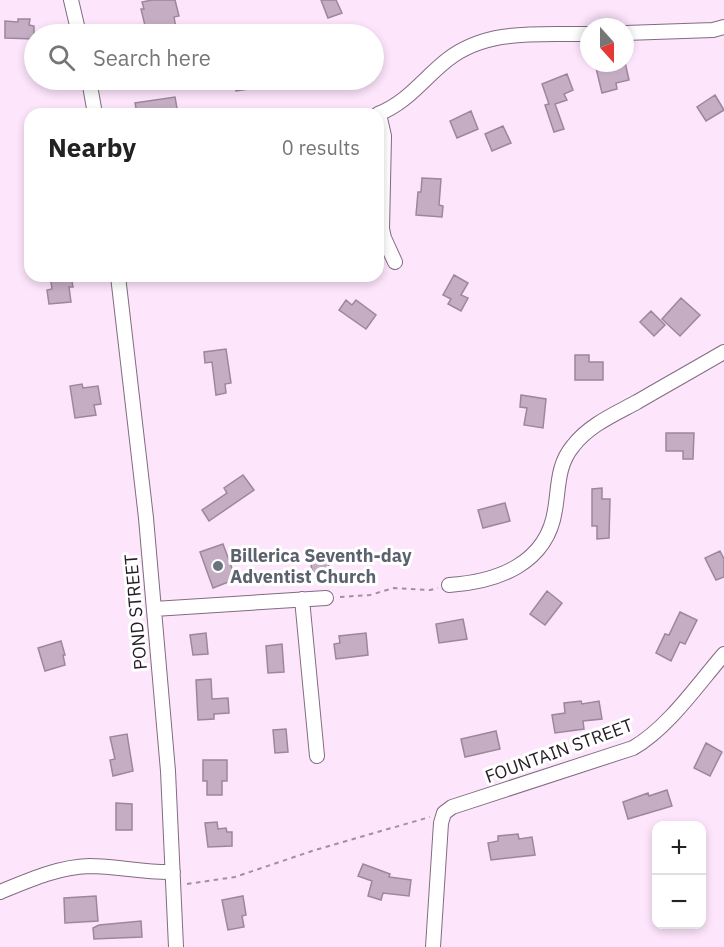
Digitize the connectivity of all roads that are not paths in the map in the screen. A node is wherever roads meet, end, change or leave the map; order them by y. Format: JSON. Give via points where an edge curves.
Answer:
{"nodes":[{"id":1,"x":71,"y":0,"type":"edge"},
{"id":2,"x":77,"y":24,"type":"edge"},
{"id":3,"x":724,"y":27,"type":"edge"},
{"id":4,"x":634,"y":33,"type":"edge"},
{"id":5,"x":580,"y":34,"type":"edge"},
{"id":6,"x":90,"y":90,"type":"edge"},
{"id":7,"x":94,"y":108,"type":"edge"},
{"id":8,"x":384,"y":112,"type":"edge"},
{"id":9,"x":384,"y":238,"type":"edge"},
{"id":10,"x":395,"y":262,"type":"dead end"},
{"id":11,"x":119,"y":282,"type":"edge"},
{"id":12,"x":724,"y":352,"type":"edge"},
{"id":13,"x":449,"y":585,"type":"road end"},
{"id":14,"x":326,"y":597,"type":"road end"},
{"id":15,"x":302,"y":599,"type":"junction"},
{"id":16,"x":154,"y":609,"type":"junction"},
{"id":17,"x":724,"y":654,"type":"edge"},
{"id":18,"x":317,"y":756,"type":"dead end"},
{"id":19,"x":173,"y":872,"type":"junction"},
{"id":20,"x":0,"y":892,"type":"edge"},
{"id":21,"x":176,"y":947,"type":"edge"},
{"id":22,"x":433,"y":947,"type":"edge"}],
"edges":[{"from":1,"to":2,"type":"street"},
{"from":3,"to":4,"type":"street"},
{"from":5,"to":8,"type":"street","via":[[484,40],[454,55],[412,95]]},
{"from":6,"to":7,"type":"street"},
{"from":9,"to":10,"type":"street"},
{"from":11,"to":16,"type":"street","name":"POND STREET"},
{"from":12,"to":13,"type":"street","via":[[593,427],[572,446],[557,482],[549,531],[531,558],[486,580]]},
{"from":14,"to":15,"type":"street"},
{"from":15,"to":16,"type":"street"},
{"from":15,"to":18,"type":"street"},
{"from":16,"to":19,"type":"street","name":"POND STREET"},
{"from":17,"to":22,"type":"street","name":"FOUNTAIN STREET","via":[[668,719],[633,748],[444,813]]},
{"from":19,"to":20,"type":"street","via":[[76,868],[43,875]]},
{"from":19,"to":21,"type":"street","name":"POND STREET"}]}
